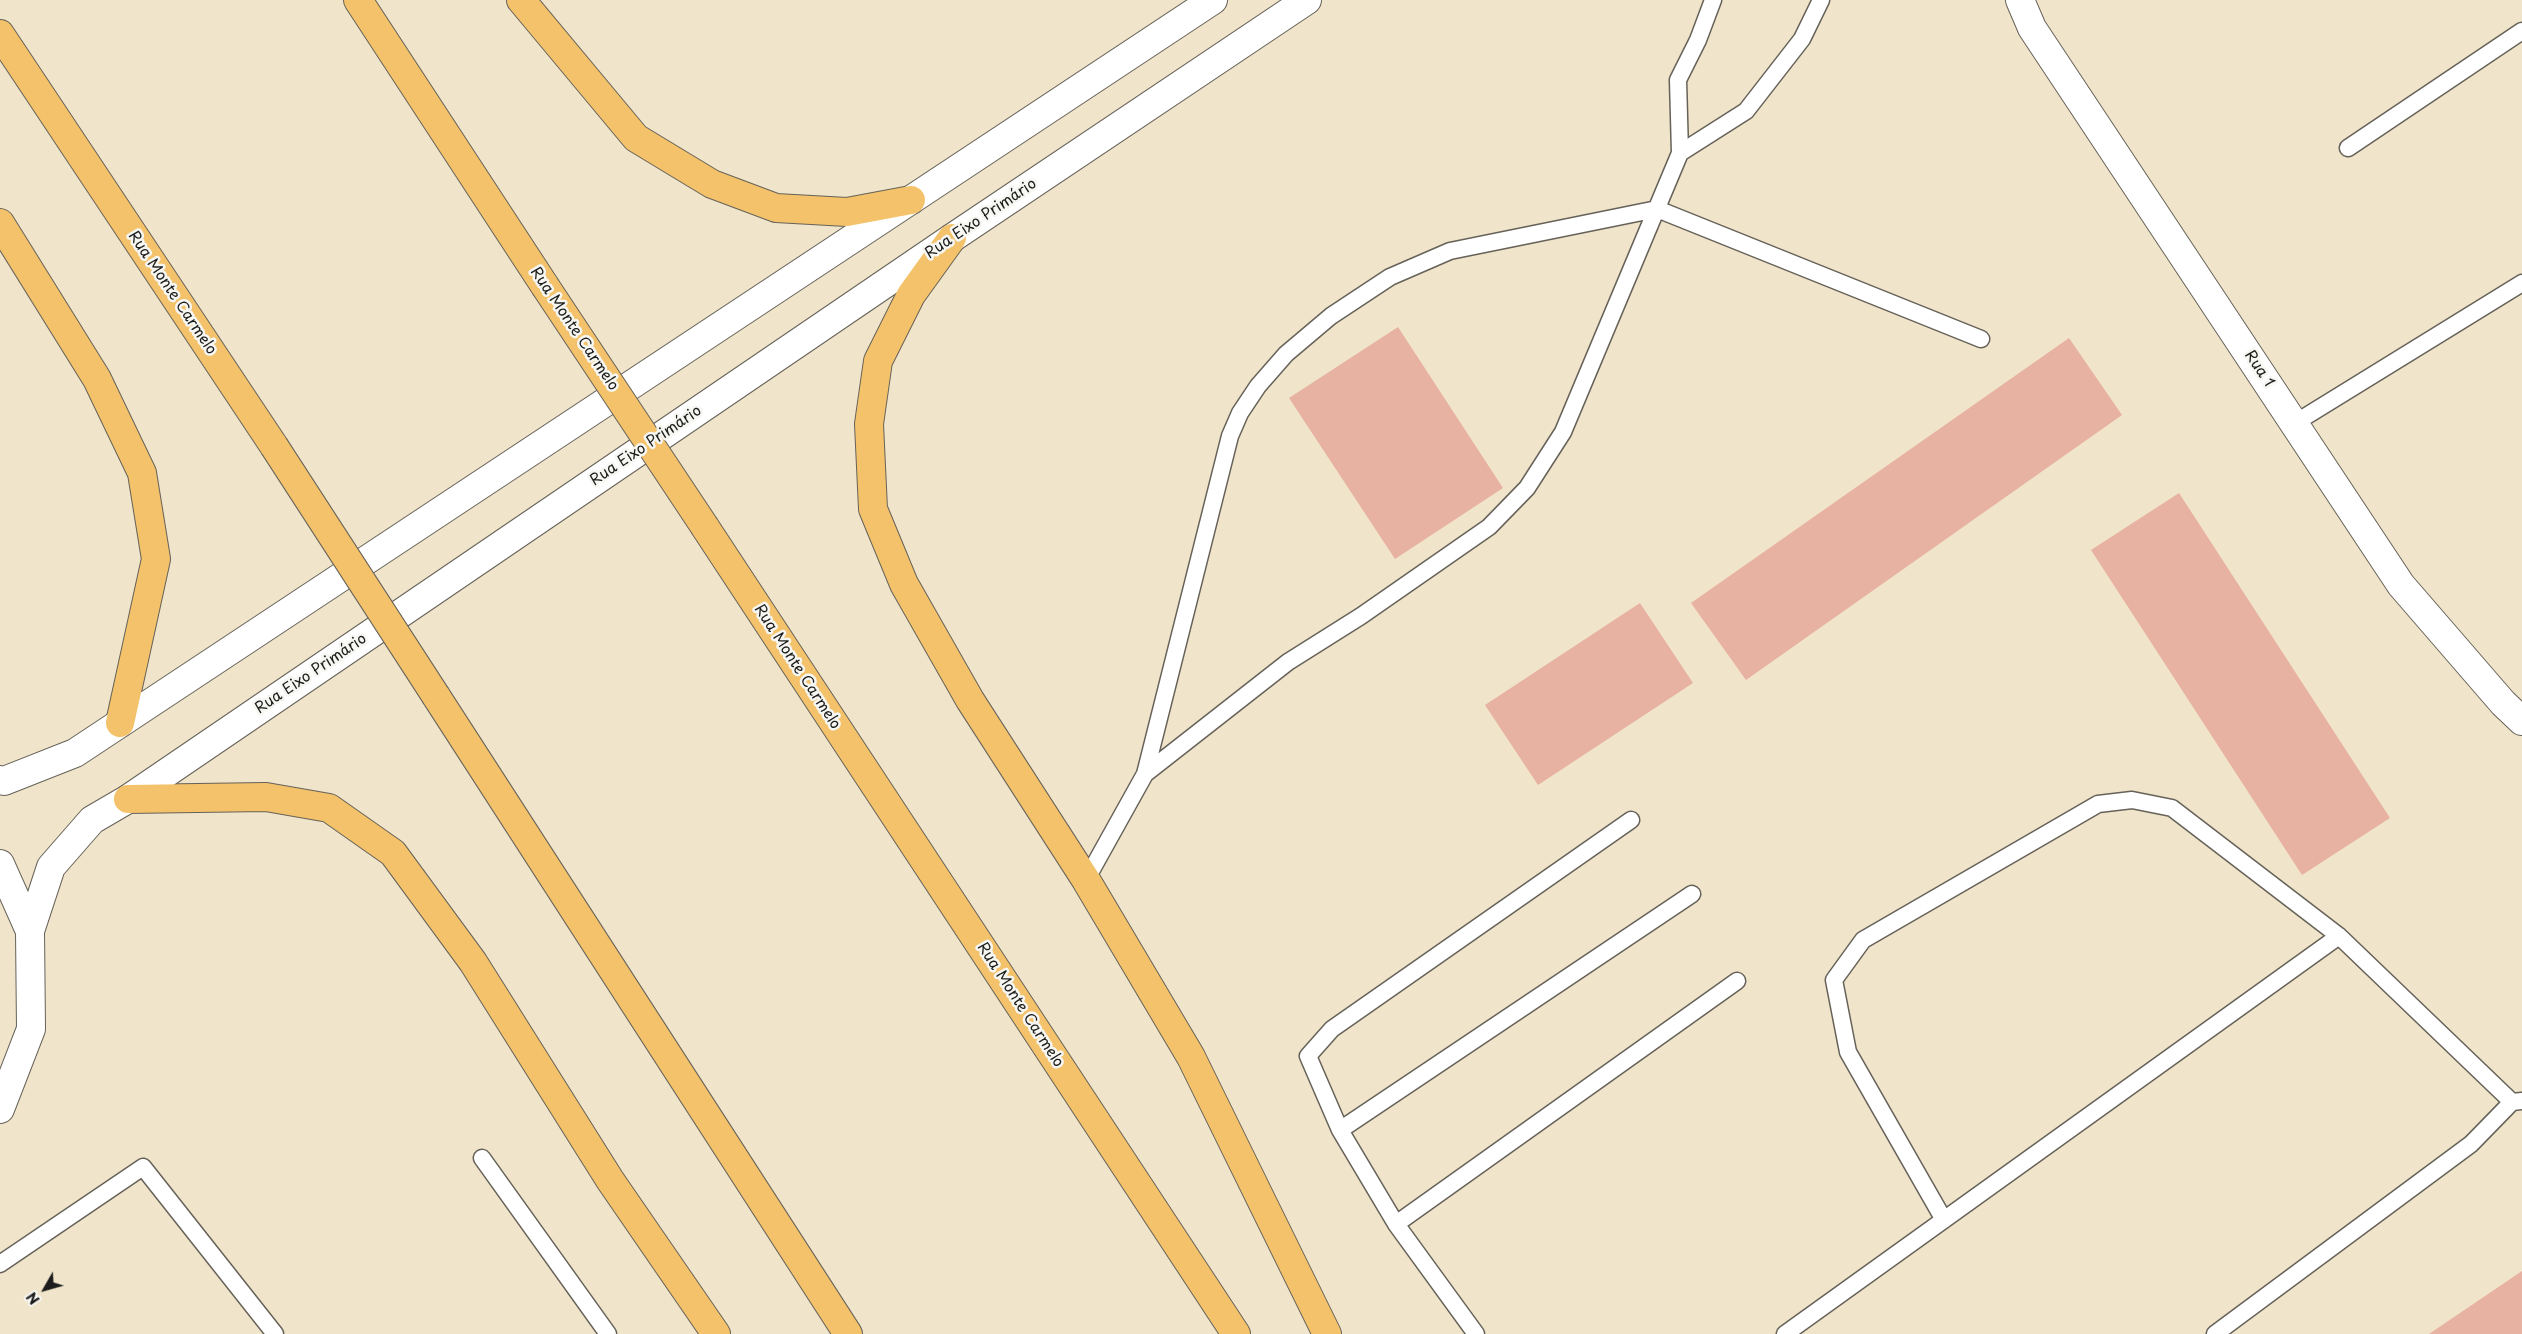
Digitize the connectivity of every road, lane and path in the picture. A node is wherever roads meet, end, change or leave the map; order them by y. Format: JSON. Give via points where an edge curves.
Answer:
{"nodes":[{"id":1,"x":358,"y":0,"type":"edge"},
{"id":2,"x":521,"y":0,"type":"edge"},
{"id":3,"x":1213,"y":0,"type":"edge"},
{"id":4,"x":1307,"y":0,"type":"edge"},
{"id":5,"x":1713,"y":0,"type":"edge"},
{"id":6,"x":1821,"y":0,"type":"edge"},
{"id":7,"x":2007,"y":0,"type":"edge"},
{"id":8,"x":2020,"y":0,"type":"edge"},
{"id":9,"x":2032,"y":28,"type":"junction"},
{"id":10,"x":2522,"y":31,"type":"edge"},
{"id":11,"x":0,"y":34,"type":"edge"},
{"id":12,"x":2348,"y":148,"type":"dead end"},
{"id":13,"x":1680,"y":153,"type":"junction"},
{"id":14,"x":911,"y":200,"type":"junction"},
{"id":15,"x":1657,"y":209,"type":"junction"},
{"id":16,"x":0,"y":223,"type":"edge"},
{"id":17,"x":952,"y":238,"type":"junction"},
{"id":18,"x":2522,"y":283,"type":"edge"},
{"id":19,"x":1981,"y":339,"type":"dead end"},
{"id":20,"x":2295,"y":423,"type":"junction"},
{"id":21,"x":2522,"y":721,"type":"edge"},
{"id":22,"x":120,"y":723,"type":"junction"},
{"id":23,"x":1145,"y":774,"type":"junction"},
{"id":24,"x":0,"y":780,"type":"edge"},
{"id":25,"x":128,"y":799,"type":"junction"},
{"id":26,"x":1632,"y":820,"type":"dead end"},
{"id":27,"x":0,"y":864,"type":"edge"},
{"id":28,"x":1086,"y":880,"type":"junction"},
{"id":29,"x":1692,"y":894,"type":"dead end"},
{"id":30,"x":30,"y":930,"type":"junction"},
{"id":31,"x":2339,"y":936,"type":"junction"},
{"id":32,"x":1737,"y":981,"type":"dead end"},
{"id":33,"x":2517,"y":1101,"type":"edge"},
{"id":34,"x":0,"y":1109,"type":"edge"},
{"id":35,"x":1340,"y":1130,"type":"junction"},
{"id":36,"x":482,"y":1158,"type":"dead end"},
{"id":37,"x":1944,"y":1220,"type":"junction"},
{"id":38,"x":1396,"y":1224,"type":"junction"},
{"id":39,"x":0,"y":1264,"type":"edge"},
{"id":40,"x":275,"y":1334,"type":"edge"},
{"id":41,"x":608,"y":1334,"type":"edge"},
{"id":42,"x":716,"y":1334,"type":"edge"},
{"id":43,"x":848,"y":1334,"type":"edge"},
{"id":44,"x":1236,"y":1334,"type":"edge"},
{"id":45,"x":1327,"y":1334,"type":"edge"},
{"id":46,"x":1476,"y":1334,"type":"edge"},
{"id":47,"x":1785,"y":1334,"type":"edge"},
{"id":48,"x":2215,"y":1334,"type":"edge"}],
"edges":[{"from":1,"to":44,"type":"highway","name":"Rua Monte Carmelo","bridge":true},
{"from":2,"to":14,"type":"highway","via":[[636,138],[712,184],[776,208],[847,212]]},
{"from":3,"to":14,"type":"street"},
{"from":4,"to":17,"type":"street","name":"Rua Eixo Primário"},
{"from":5,"to":13,"type":"lane","via":[[1678,80]]},
{"from":6,"to":13,"type":"lane","via":[[1802,39],[1746,111]]},
{"from":7,"to":9,"type":"street"},
{"from":8,"to":9,"type":"street","name":"Rua 1"},
{"from":9,"to":20,"type":"street","name":"Rua 1"},
{"from":10,"to":12,"type":"lane"},
{"from":11,"to":43,"type":"highway","name":"Rua Monte Carmelo","bridge":true,"via":[[274,446]]},
{"from":13,"to":15,"type":"lane"},
{"from":14,"to":22,"type":"street"},
{"from":15,"to":19,"type":"lane"},
{"from":15,"to":23,"type":"lane","via":[[1563,432],[1528,488],[1489,527],[1361,616],[1288,662]]},
{"from":15,"to":23,"type":"lane","via":[[1450,251],[1390,277],[1331,316],[1286,354],[1258,386],[1240,413],[1230,436]]},
{"from":16,"to":22,"type":"highway","via":[[98,379],[142,473],[156,559]]},
{"from":17,"to":25,"type":"street","name":"Rua Eixo Primário"},
{"from":17,"to":28,"type":"highway","via":[[910,295],[878,361],[869,424],[873,508],[904,584],[961,684]]},
{"from":18,"to":20,"type":"lane"},
{"from":20,"to":21,"type":"street","name":"Rua 1","via":[[2401,585]]},
{"from":22,"to":24,"type":"street","via":[[75,753]]},
{"from":23,"to":28,"type":"lane"},
{"from":25,"to":30,"type":"street","name":"Rua Eixo Primário","via":[[92,820],[51,867]]},
{"from":25,"to":42,"type":"highway","via":[[266,797],[329,808],[393,853],[473,962],[610,1180]]},
{"from":26,"to":35,"type":"lane","via":[[1332,1029],[1308,1056]]},
{"from":27,"to":30,"type":"street"},
{"from":28,"to":45,"type":"highway","via":[[1191,1057]]},
{"from":29,"to":35,"type":"lane"},
{"from":30,"to":34,"type":"street","via":[[31,1029]]},
{"from":31,"to":33,"type":"lane"},
{"from":31,"to":37,"type":"lane"},
{"from":31,"to":37,"type":"lane","via":[[2172,808],[2132,800],[2098,804],[1863,940],[1834,980],[1848,1052]]},
{"from":32,"to":38,"type":"lane"},
{"from":33,"to":48,"type":"lane","via":[[2471,1144]]},
{"from":35,"to":38,"type":"lane"},
{"from":36,"to":41,"type":"lane"},
{"from":37,"to":47,"type":"lane"},
{"from":38,"to":46,"type":"lane"},
{"from":39,"to":40,"type":"lane","via":[[143,1167]]}]}
